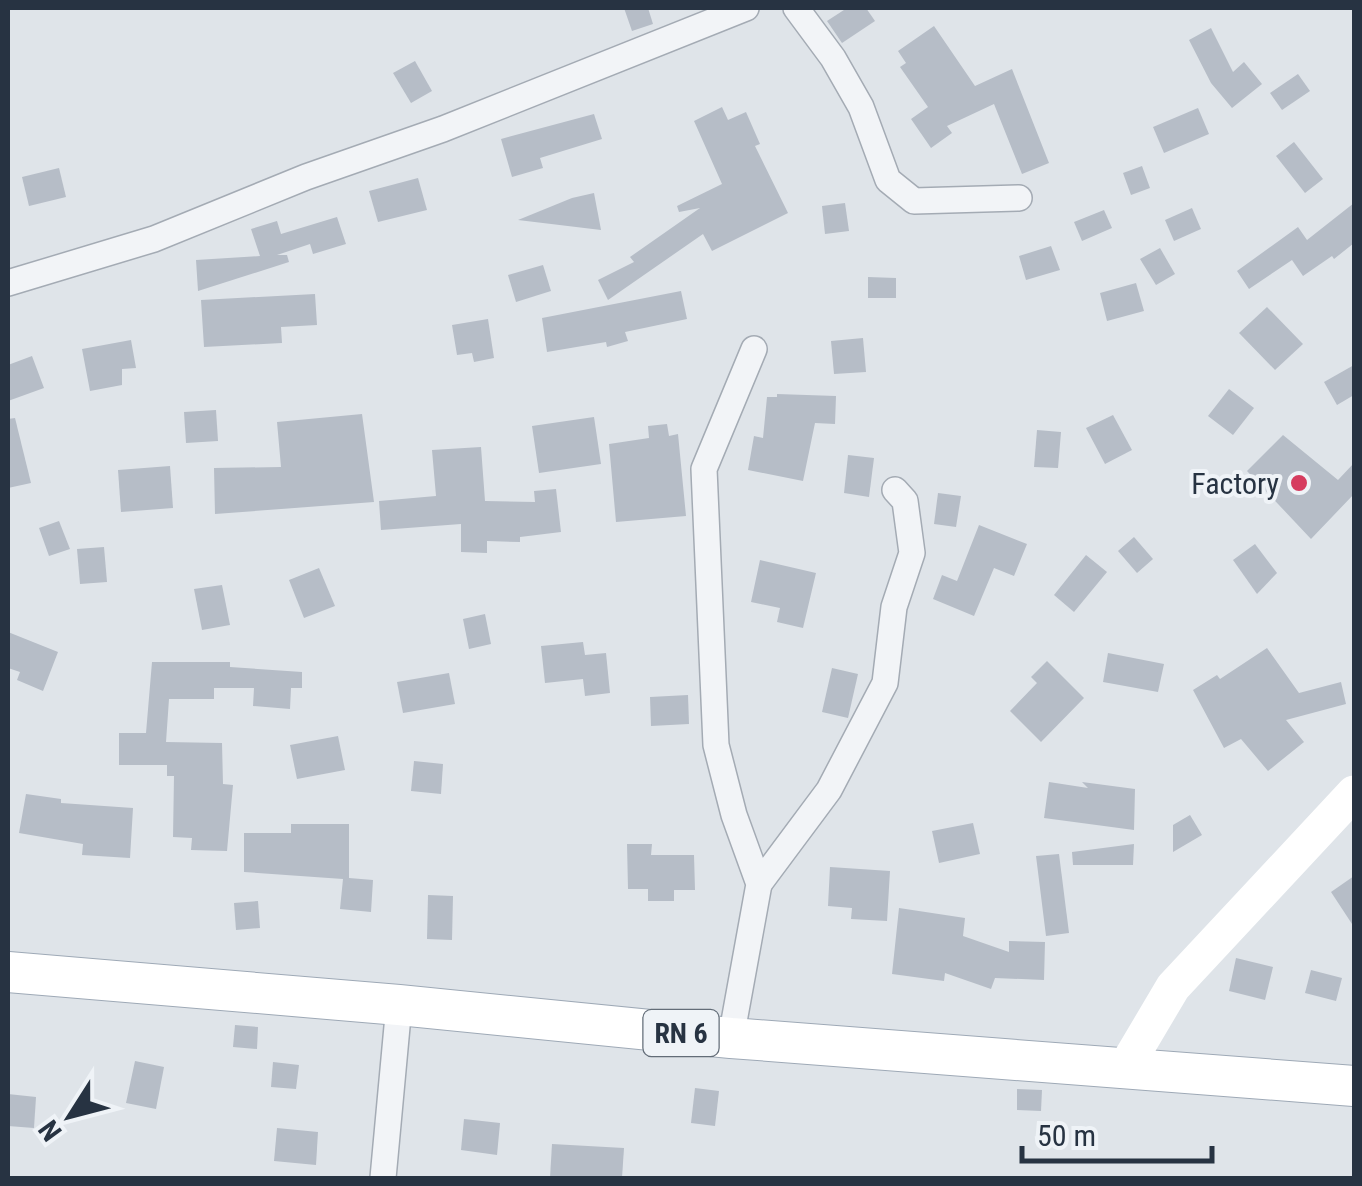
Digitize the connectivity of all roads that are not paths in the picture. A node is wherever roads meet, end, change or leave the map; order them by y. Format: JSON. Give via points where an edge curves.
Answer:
{"nodes":[{"id":1,"x":746,"y":8,"type":"edge"},
{"id":2,"x":796,"y":8,"type":"edge"},
{"id":3,"x":1019,"y":198,"type":"dead end"},
{"id":4,"x":8,"y":283,"type":"edge"},
{"id":5,"x":754,"y":349,"type":"dead end"},
{"id":6,"x":895,"y":490,"type":"dead end"},
{"id":7,"x":1354,"y":793,"type":"edge"},
{"id":8,"x":759,"y":884,"type":"junction"},
{"id":9,"x":8,"y":972,"type":"edge"},
{"id":10,"x":399,"y":1005,"type":"junction"},
{"id":11,"x":731,"y":1038,"type":"junction"},
{"id":12,"x":1125,"y":1068,"type":"junction"},
{"id":13,"x":1354,"y":1086,"type":"edge"},
{"id":14,"x":384,"y":1178,"type":"edge"}],
"edges":[{"from":1,"to":4,"type":"street","via":[[154,239]]},
{"from":2,"to":3,"type":"street","via":[[861,107],[888,180],[914,201]]},
{"from":5,"to":8,"type":"street","via":[[704,469],[716,745]]},
{"from":6,"to":8,"type":"street","via":[[905,501],[912,553],[894,606],[886,683],[829,790]]},
{"from":7,"to":12,"type":"street","via":[[1173,987]]},
{"from":8,"to":11,"type":"street"},
{"from":9,"to":10,"type":"main road","number":"RN 6"},
{"from":10,"to":11,"type":"main road","number":"RN 6"},
{"from":10,"to":14,"type":"street"},
{"from":11,"to":12,"type":"main road","number":"RN 6"},
{"from":12,"to":13,"type":"main road","number":"RN 6"}]}
